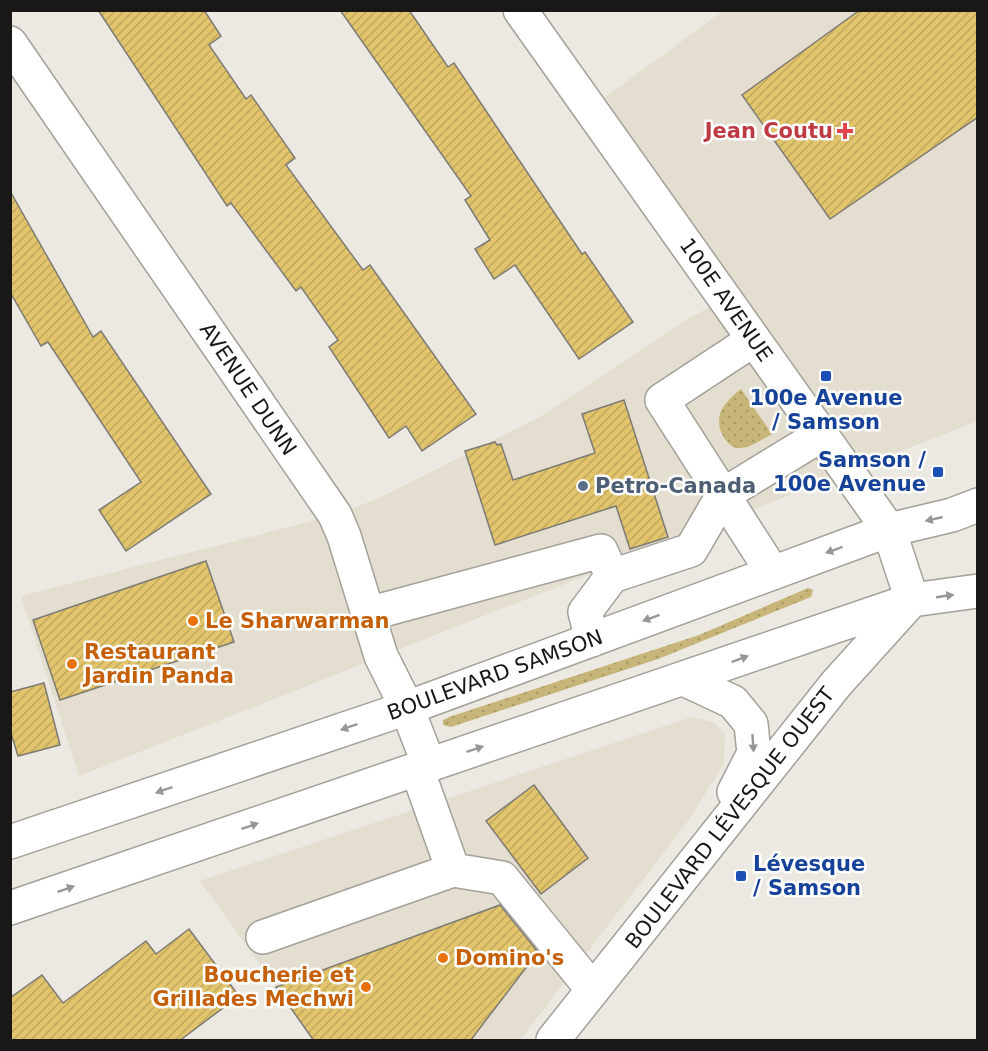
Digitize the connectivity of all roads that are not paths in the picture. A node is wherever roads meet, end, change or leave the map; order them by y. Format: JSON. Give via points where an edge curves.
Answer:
{"nodes":[{"id":1,"x":520,"y":10,"type":"edge"},
{"id":2,"x":10,"y":43,"type":"edge"},
{"id":3,"x":753,"y":340,"type":"junction"},
{"id":4,"x":821,"y":435,"type":"junction"},
{"id":5,"x":723,"y":495,"type":"junction"},
{"id":6,"x":978,"y":505,"type":"edge"},
{"id":7,"x":889,"y":530,"type":"junction"},
{"id":8,"x":773,"y":573,"type":"junction"},
{"id":9,"x":612,"y":576,"type":"junction"},
{"id":10,"x":978,"y":591,"type":"edge"},
{"id":11,"x":912,"y":600,"type":"junction"},
{"id":12,"x":368,"y":614,"type":"junction"},
{"id":13,"x":592,"y":640,"type":"junction"},
{"id":14,"x":686,"y":680,"type":"junction"},
{"id":15,"x":407,"y":708,"type":"junction"},
{"id":16,"x":423,"y":767,"type":"junction"},
{"id":17,"x":10,"y":842,"type":"edge"},
{"id":18,"x":704,"y":852,"type":"junction"},
{"id":19,"x":453,"y":870,"type":"junction"},
{"id":20,"x":10,"y":908,"type":"edge"},
{"id":21,"x":263,"y":937,"type":"dead end"},
{"id":22,"x":594,"y":990,"type":"junction"},
{"id":23,"x":553,"y":1041,"type":"edge"}],
"edges":[{"from":1,"to":3,"type":"street","name":"100E AVENUE"},
{"from":2,"to":12,"type":"street","name":"AVENUE DUNN","via":[[335,515]]},
{"from":3,"to":4,"type":"street","name":"100E AVENUE"},
{"from":3,"to":5,"type":"street","via":[[662,400]]},
{"from":4,"to":5,"type":"street"},
{"from":4,"to":7,"type":"street","name":"100E AVENUE"},
{"from":5,"to":8,"type":"street"},
{"from":5,"to":9,"type":"street","via":[[691,550]]},
{"from":6,"to":7,"type":"street","name":"BOULEVARD SAMSON","one_way":true},
{"from":7,"to":8,"type":"street","name":"BOULEVARD SAMSON","one_way":true},
{"from":7,"to":11,"type":"street","name":"100E AVENUE"},
{"from":8,"to":13,"type":"street","name":"BOULEVARD SAMSON","one_way":true},
{"from":9,"to":12,"type":"street","via":[[602,551]]},
{"from":9,"to":13,"type":"street","via":[[585,612]]},
{"from":11,"to":10,"type":"street","one_way":true},
{"from":14,"to":11,"type":"street","one_way":true},
{"from":11,"to":18,"type":"street","name":"BOULEVARD LÉVESQUE OUEST","via":[[836,684]]},
{"from":12,"to":15,"type":"street","name":"AVENUE DUNN","via":[[381,656]]},
{"from":13,"to":15,"type":"street","name":"BOULEVARD SAMSON"},
{"from":16,"to":14,"type":"street","one_way":true},
{"from":14,"to":18,"type":"street","one_way":true,"via":[[733,702],[751,724],[754,753]]},
{"from":15,"to":16,"type":"street","name":"AVENUE DUNN"},
{"from":15,"to":17,"type":"street","name":"BOULEVARD SAMSON","one_way":true},
{"from":16,"to":19,"type":"street","name":"AVENUE DUNN"},
{"from":20,"to":16,"type":"street","one_way":true},
{"from":18,"to":22,"type":"street","name":"BOULEVARD LÉVESQUE OUEST"},
{"from":19,"to":21,"type":"street"},
{"from":19,"to":22,"type":"street","via":[[502,878]]},
{"from":22,"to":23,"type":"street","name":"BOULEVARD LÉVESQUE OUEST"}]}
